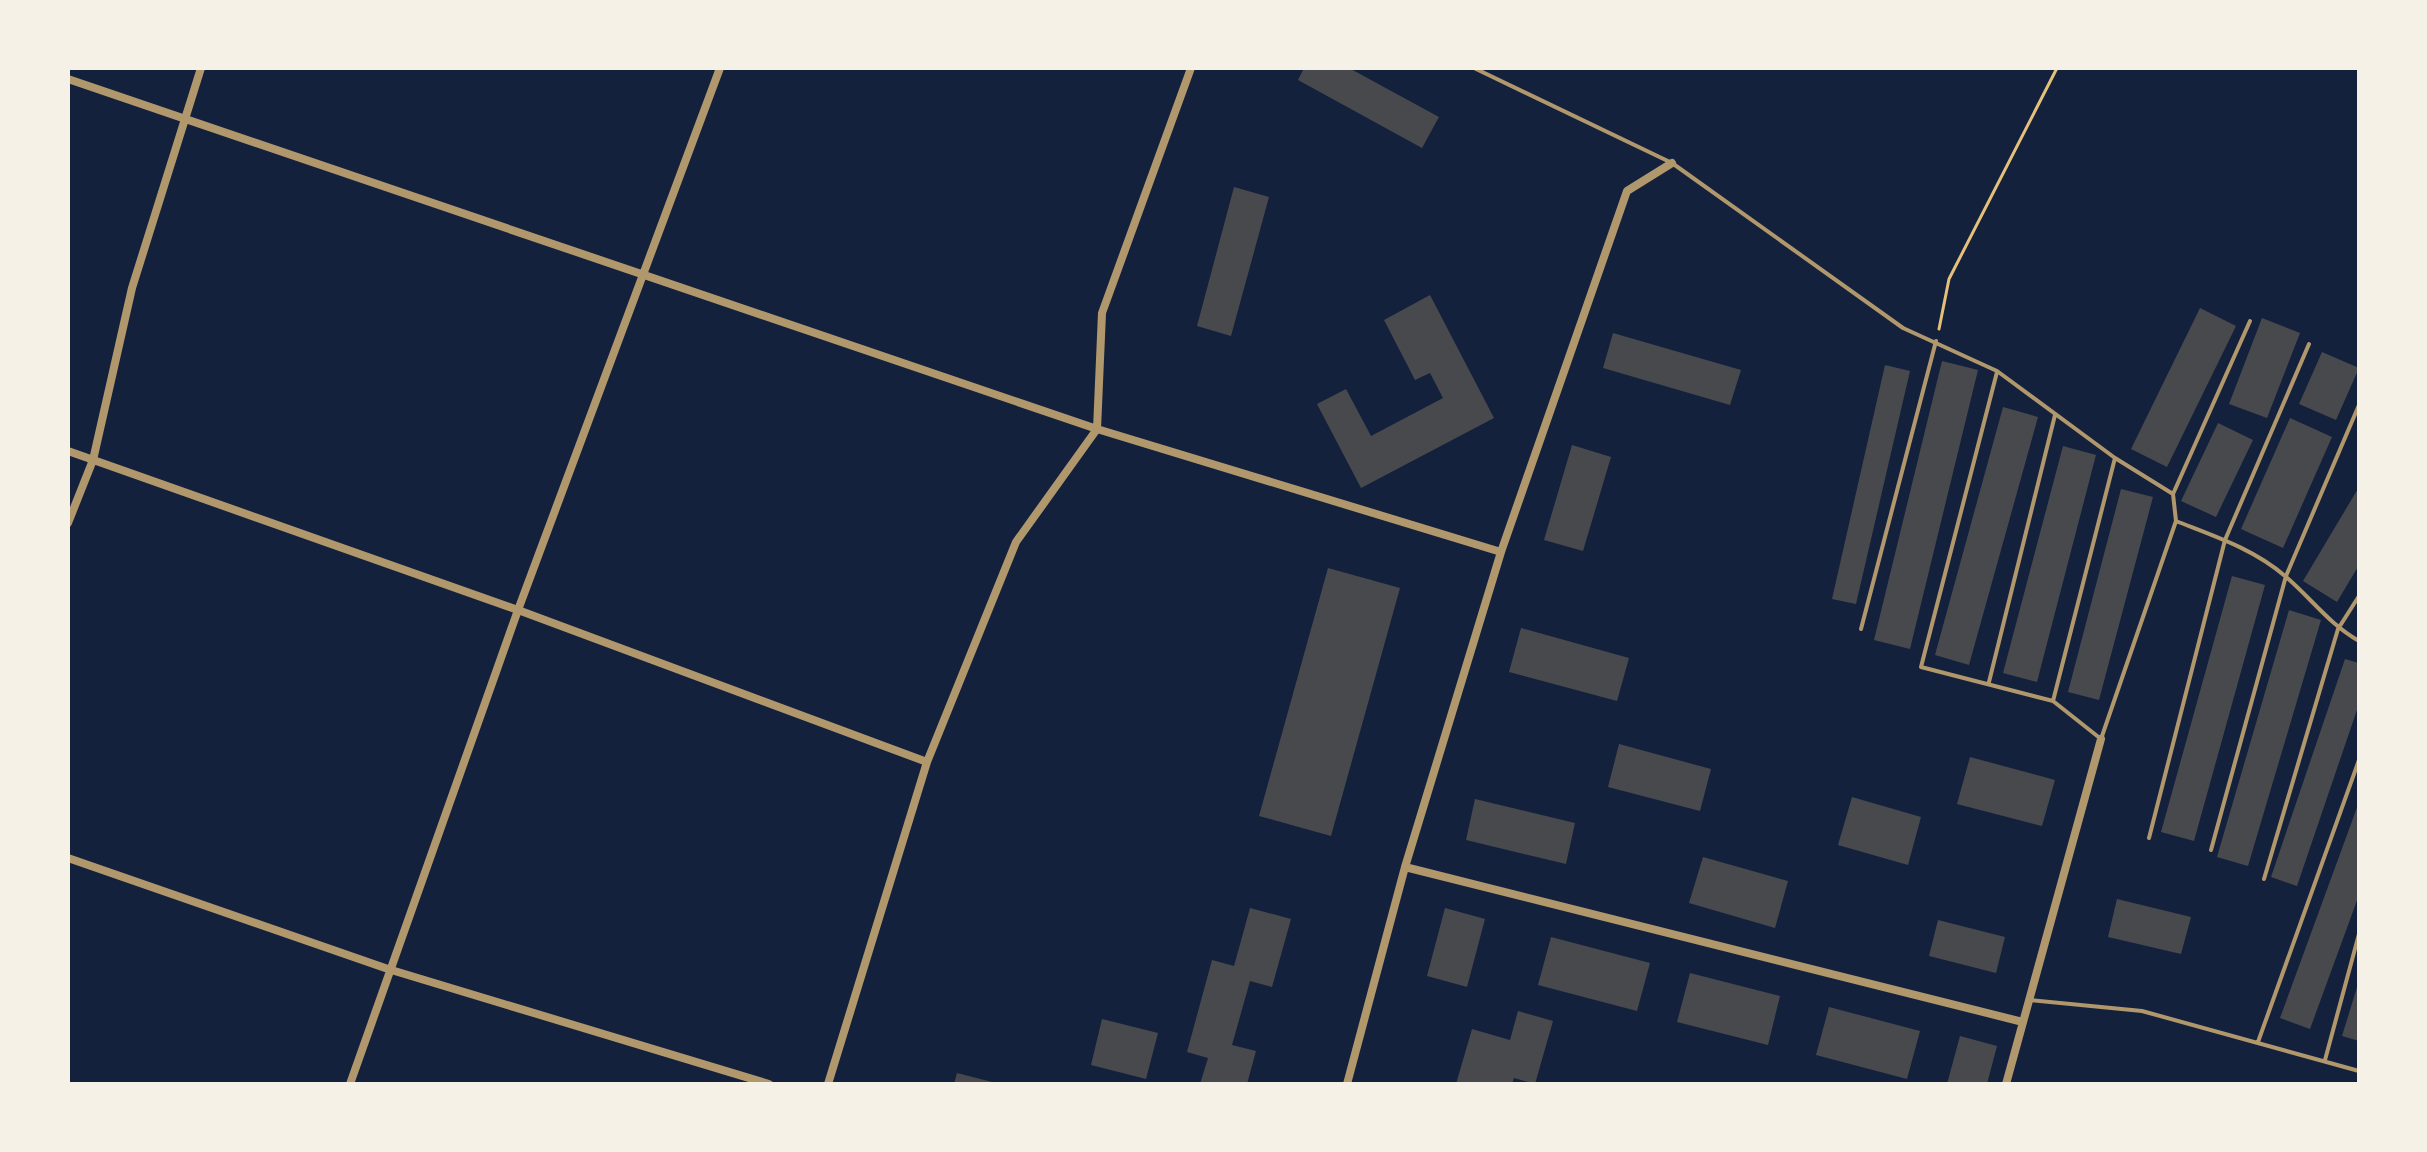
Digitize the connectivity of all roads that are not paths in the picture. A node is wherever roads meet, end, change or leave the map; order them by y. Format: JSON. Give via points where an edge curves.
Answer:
{"nodes":[{"id":1,"x":201,"y":68,"type":"edge"},
{"id":2,"x":720,"y":68,"type":"edge"},
{"id":3,"x":1191,"y":68,"type":"edge"},
{"id":4,"x":1474,"y":68,"type":"edge"},
{"id":5,"x":68,"y":79,"type":"edge"},
{"id":6,"x":184,"y":120,"type":"junction"},
{"id":7,"x":1672,"y":163,"type":"junction"},
{"id":8,"x":643,"y":272,"type":"junction"},
{"id":9,"x":2250,"y":321,"type":"dead end"},
{"id":10,"x":1936,"y":341,"type":"junction"},
{"id":11,"x":2309,"y":344,"type":"dead end"},
{"id":12,"x":1997,"y":371,"type":"junction"},
{"id":13,"x":2359,"y":405,"type":"edge"},
{"id":14,"x":2055,"y":415,"type":"junction"},
{"id":15,"x":1097,"y":429,"type":"junction"},
{"id":16,"x":68,"y":451,"type":"edge"},
{"id":17,"x":2115,"y":458,"type":"junction"},
{"id":18,"x":93,"y":460,"type":"junction"},
{"id":19,"x":2173,"y":494,"type":"junction"},
{"id":20,"x":2176,"y":521,"type":"junction"},
{"id":21,"x":68,"y":523,"type":"edge"},
{"id":22,"x":2225,"y":540,"type":"junction"},
{"id":23,"x":1501,"y":552,"type":"junction"},
{"id":24,"x":2286,"y":576,"type":"junction"},
{"id":25,"x":2359,"y":596,"type":"edge"},
{"id":26,"x":518,"y":610,"type":"junction"},
{"id":27,"x":1861,"y":629,"type":"dead end"},
{"id":28,"x":2338,"y":629,"type":"junction"},
{"id":29,"x":2359,"y":641,"type":"edge"},
{"id":30,"x":1989,"y":682,"type":"junction"},
{"id":31,"x":2053,"y":701,"type":"junction"},
{"id":32,"x":2101,"y":739,"type":"junction"},
{"id":33,"x":2359,"y":760,"type":"edge"},
{"id":34,"x":927,"y":762,"type":"junction"},
{"id":35,"x":2149,"y":838,"type":"dead end"},
{"id":36,"x":2211,"y":850,"type":"dead end"},
{"id":37,"x":68,"y":858,"type":"edge"},
{"id":38,"x":1405,"y":867,"type":"junction"},
{"id":39,"x":2264,"y":879,"type":"dead end"},
{"id":40,"x":2359,"y":934,"type":"edge"},
{"id":41,"x":388,"y":969,"type":"junction"},
{"id":42,"x":2030,"y":1000,"type":"junction"},
{"id":43,"x":2023,"y":1022,"type":"junction"},
{"id":44,"x":2258,"y":1042,"type":"junction"},
{"id":45,"x":2325,"y":1060,"type":"junction"},
{"id":46,"x":2359,"y":1071,"type":"edge"},
{"id":47,"x":350,"y":1084,"type":"edge"},
{"id":48,"x":769,"y":1084,"type":"edge"},
{"id":49,"x":828,"y":1084,"type":"edge"},
{"id":50,"x":1347,"y":1084,"type":"edge"},
{"id":51,"x":2006,"y":1084,"type":"edge"}],
"edges":[{"from":1,"to":6,"type":"street"},
{"from":2,"to":8,"type":"street"},
{"from":3,"to":15,"type":"street","via":[[1102,313]]},
{"from":4,"to":7,"type":"lane"},
{"from":5,"to":6,"type":"street"},
{"from":6,"to":8,"type":"street"},
{"from":6,"to":18,"type":"street","via":[[132,288]]},
{"from":7,"to":10,"type":"lane","via":[[1903,328]]},
{"from":7,"to":23,"type":"street","via":[[1627,191]]},
{"from":8,"to":15,"type":"street"},
{"from":8,"to":26,"type":"street"},
{"from":9,"to":19,"type":"lane"},
{"from":10,"to":12,"type":"lane"},
{"from":10,"to":27,"type":"lane"},
{"from":11,"to":22,"type":"lane"},
{"from":12,"to":14,"type":"lane"},
{"from":12,"to":30,"type":"lane","via":[[1921,667]]},
{"from":13,"to":24,"type":"lane"},
{"from":14,"to":17,"type":"lane"},
{"from":14,"to":30,"type":"lane"},
{"from":15,"to":23,"type":"street"},
{"from":15,"to":34,"type":"street","via":[[1016,542]]},
{"from":16,"to":18,"type":"street"},
{"from":17,"to":19,"type":"lane"},
{"from":17,"to":31,"type":"lane"},
{"from":18,"to":21,"type":"street"},
{"from":18,"to":26,"type":"street"},
{"from":19,"to":20,"type":"lane"},
{"from":20,"to":22,"type":"lane"},
{"from":20,"to":32,"type":"lane"},
{"from":22,"to":24,"type":"lane"},
{"from":22,"to":35,"type":"lane"},
{"from":23,"to":38,"type":"street"},
{"from":24,"to":28,"type":"lane"},
{"from":24,"to":36,"type":"lane"},
{"from":25,"to":28,"type":"lane"},
{"from":26,"to":34,"type":"street"},
{"from":26,"to":41,"type":"street"},
{"from":28,"to":29,"type":"lane"},
{"from":28,"to":39,"type":"lane"},
{"from":30,"to":31,"type":"lane"},
{"from":31,"to":32,"type":"lane"},
{"from":32,"to":42,"type":"street"},
{"from":33,"to":44,"type":"lane"},
{"from":34,"to":49,"type":"street"},
{"from":37,"to":41,"type":"street"},
{"from":38,"to":43,"type":"street"},
{"from":38,"to":50,"type":"street"},
{"from":40,"to":45,"type":"lane"},
{"from":41,"to":47,"type":"street"},
{"from":41,"to":48,"type":"street"},
{"from":42,"to":43,"type":"street"},
{"from":42,"to":44,"type":"lane","via":[[2142,1011]]},
{"from":43,"to":51,"type":"street"},
{"from":44,"to":45,"type":"lane"},
{"from":45,"to":46,"type":"lane"}]}
